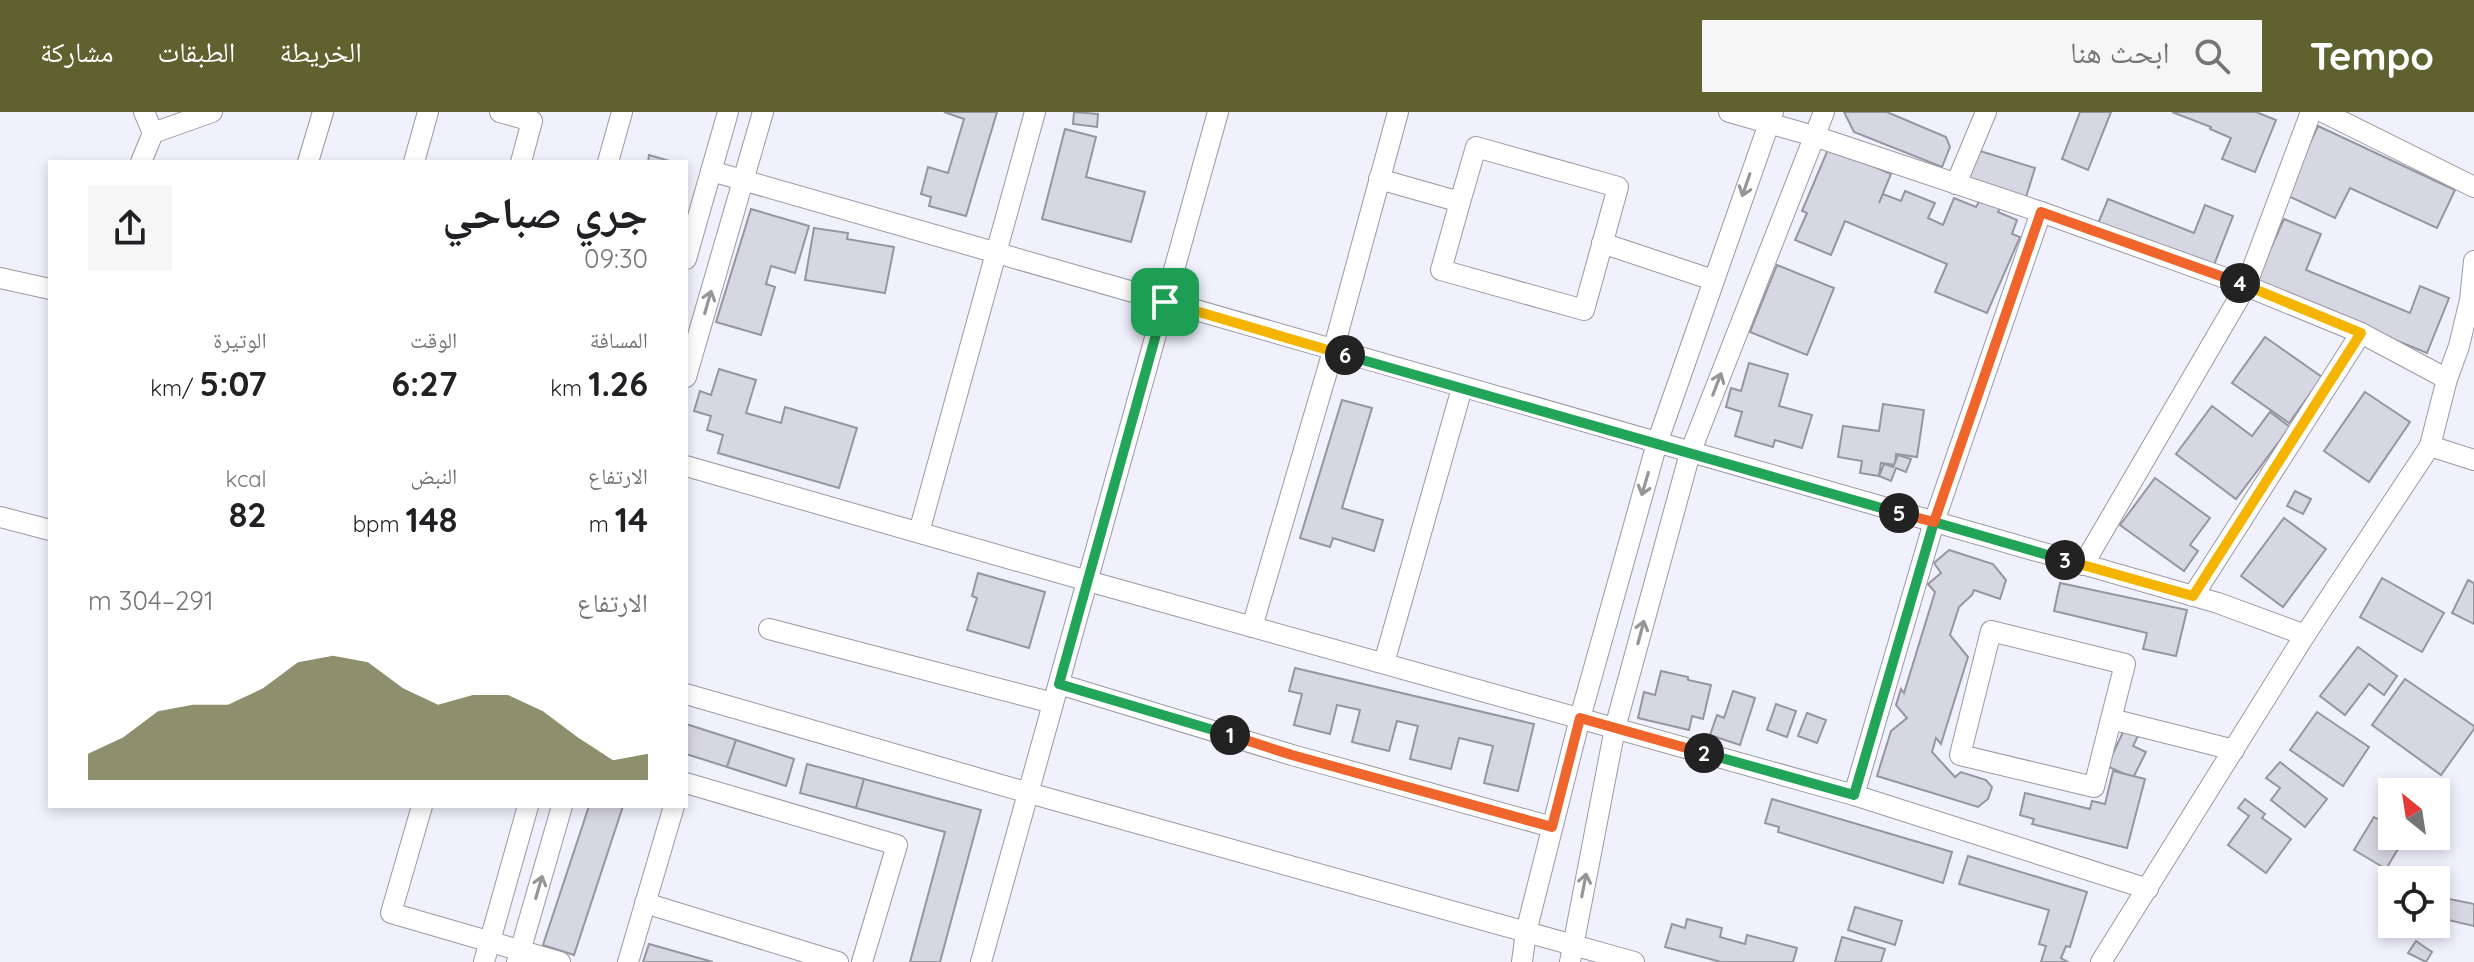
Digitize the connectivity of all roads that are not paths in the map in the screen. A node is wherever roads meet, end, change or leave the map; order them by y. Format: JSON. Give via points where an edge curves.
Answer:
{"nodes":[{"id":1,"x":144,"y":112,"type":"edge"},
{"id":2,"x":212,"y":112,"type":"edge"},
{"id":3,"x":323,"y":112,"type":"edge"},
{"id":4,"x":428,"y":112,"type":"edge"},
{"id":5,"x":500,"y":112,"type":"edge"},
{"id":6,"x":622,"y":112,"type":"edge"},
{"id":7,"x":728,"y":112,"type":"edge"},
{"id":8,"x":763,"y":112,"type":"edge"},
{"id":9,"x":1035,"y":112,"type":"edge"},
{"id":10,"x":1218,"y":112,"type":"edge"},
{"id":11,"x":1398,"y":112,"type":"edge"},
{"id":12,"x":1729,"y":112,"type":"edge"},
{"id":13,"x":1824,"y":112,"type":"edge"},
{"id":14,"x":1986,"y":112,"type":"edge"},
{"id":15,"x":2311,"y":112,"type":"edge"},
{"id":16,"x":2323,"y":112,"type":"edge"},
{"id":17,"x":1771,"y":118,"type":"edge"},
{"id":18,"x":153,"y":133,"type":"junction"},
{"id":19,"x":1814,"y":136,"type":"junction"},
{"id":20,"x":142,"y":160,"type":"edge"},
{"id":21,"x":309,"y":160,"type":"edge"},
{"id":22,"x":415,"y":160,"type":"edge"},
{"id":23,"x":522,"y":160,"type":"edge"},
{"id":24,"x":609,"y":160,"type":"edge"},
{"id":25,"x":711,"y":171,"type":"junction"},
{"id":26,"x":1379,"y":179,"type":"junction"},
{"id":27,"x":743,"y":181,"type":"junction"},
{"id":28,"x":1956,"y":184,"type":"junction"},
{"id":29,"x":2474,"y":187,"type":"edge"},
{"id":30,"x":1460,"y":202,"type":"junction"},
{"id":31,"x":2041,"y":212,"type":"junction"},
{"id":32,"x":1602,"y":243,"type":"junction"},
{"id":33,"x":688,"y":252,"type":"edge"},
{"id":34,"x":996,"y":253,"type":"junction"},
{"id":35,"x":2474,"y":261,"type":"edge"},
{"id":36,"x":0,"y":278,"type":"edge"},
{"id":37,"x":1713,"y":280,"type":"junction"},
{"id":38,"x":2246,"y":286,"type":"junction"},
{"id":39,"x":48,"y":289,"type":"edge"},
{"id":40,"x":1165,"y":302,"type":"junction"},
{"id":41,"x":2361,"y":333,"type":"junction"},
{"id":42,"x":1333,"y":351,"type":"junction"},
{"id":43,"x":688,"y":370,"type":"edge"},
{"id":44,"x":2447,"y":379,"type":"junction"},
{"id":45,"x":1462,"y":388,"type":"junction"},
{"id":46,"x":1657,"y":443,"type":"junction"},
{"id":47,"x":2430,"y":446,"type":"junction"},
{"id":48,"x":1690,"y":453,"type":"junction"},
{"id":49,"x":2474,"y":460,"type":"edge"},
{"id":50,"x":688,"y":467,"type":"edge"},
{"id":51,"x":0,"y":517,"type":"edge"},
{"id":52,"x":1934,"y":522,"type":"junction"},
{"id":53,"x":48,"y":529,"type":"edge"},
{"id":54,"x":919,"y":532,"type":"junction"},
{"id":55,"x":2083,"y":565,"type":"junction"},
{"id":56,"x":1088,"y":581,"type":"junction"},
{"id":57,"x":2193,"y":596,"type":"junction"},
{"id":58,"x":1252,"y":627,"type":"junction"},
{"id":59,"x":769,"y":629,"type":"dead end"},
{"id":60,"x":2305,"y":635,"type":"junction"},
{"id":61,"x":1384,"y":663,"type":"junction"},
{"id":62,"x":1056,"y":694,"type":"junction"},
{"id":63,"x":688,"y":695,"type":"edge"},
{"id":64,"x":1580,"y":718,"type":"junction"},
{"id":65,"x":2111,"y":719,"type":"junction"},
{"id":66,"x":1615,"y":728,"type":"junction"},
{"id":67,"x":2234,"y":750,"type":"junction"},
{"id":68,"x":688,"y":784,"type":"edge"},
{"id":69,"x":1029,"y":793,"type":"junction"},
{"id":70,"x":1854,"y":795,"type":"junction"},
{"id":71,"x":421,"y":808,"type":"edge"},
{"id":72,"x":527,"y":808,"type":"edge"},
{"id":73,"x":561,"y":808,"type":"edge"},
{"id":74,"x":673,"y":808,"type":"edge"},
{"id":75,"x":1552,"y":827,"type":"junction"},
{"id":76,"x":2148,"y":889,"type":"junction"},
{"id":77,"x":645,"y":903,"type":"junction"},
{"id":78,"x":1526,"y":932,"type":"junction"},
{"id":79,"x":490,"y":940,"type":"junction"},
{"id":80,"x":1571,"y":953,"type":"edge"},
{"id":81,"x":519,"y":956,"type":"edge"},
{"id":82,"x":484,"y":962,"type":"edge"},
{"id":83,"x":560,"y":962,"type":"edge"},
{"id":84,"x":628,"y":962,"type":"edge"},
{"id":85,"x":838,"y":962,"type":"edge"},
{"id":86,"x":862,"y":962,"type":"edge"},
{"id":87,"x":981,"y":962,"type":"edge"},
{"id":88,"x":1522,"y":962,"type":"edge"},
{"id":89,"x":1634,"y":962,"type":"edge"},
{"id":90,"x":2101,"y":962,"type":"edge"}],
"edges":[{"from":1,"to":18,"type":"street"},
{"from":2,"to":18,"type":"street"},
{"from":3,"to":21,"type":"street"},
{"from":4,"to":22,"type":"street"},
{"from":5,"to":23,"type":"street","via":[[532,121]]},
{"from":6,"to":24,"type":"street"},
{"from":7,"to":25,"type":"street"},
{"from":8,"to":27,"type":"street"},
{"from":9,"to":34,"type":"street"},
{"from":10,"to":40,"type":"street"},
{"from":11,"to":26,"type":"street"},
{"from":12,"to":17,"type":"street"},
{"from":13,"to":19,"type":"street"},
{"from":14,"to":28,"type":"street"},
{"from":15,"to":38,"type":"street"},
{"from":16,"to":29,"type":"street"},
{"from":17,"to":19,"type":"street"},
{"from":17,"to":37,"type":"street","one_way":true},
{"from":18,"to":20,"type":"street"},
{"from":19,"to":28,"type":"street"},
{"from":48,"to":19,"type":"street","one_way":true},
{"from":25,"to":27,"type":"street"},
{"from":25,"to":33,"type":"street"},
{"from":26,"to":30,"type":"street"},
{"from":26,"to":42,"type":"street"},
{"from":27,"to":34,"type":"street"},
{"from":43,"to":27,"type":"street","one_way":true},
{"from":28,"to":31,"type":"street"},
{"from":30,"to":32,"type":"street","via":[[1476,147],[1618,187]]},
{"from":30,"to":32,"type":"street","via":[[1441,270],[1584,310]]},
{"from":31,"to":38,"type":"street"},
{"from":31,"to":52,"type":"street"},
{"from":32,"to":37,"type":"street"},
{"from":34,"to":40,"type":"street"},
{"from":34,"to":54,"type":"street"},
{"from":35,"to":44,"type":"street","via":[[2470,300]]},
{"from":36,"to":39,"type":"street"},
{"from":37,"to":46,"type":"street"},
{"from":38,"to":41,"type":"street"},
{"from":38,"to":55,"type":"street"},
{"from":40,"to":42,"type":"street"},
{"from":40,"to":56,"type":"street"},
{"from":41,"to":44,"type":"street"},
{"from":41,"to":57,"type":"street"},
{"from":42,"to":45,"type":"street"},
{"from":42,"to":58,"type":"street"},
{"from":44,"to":47,"type":"street"},
{"from":45,"to":46,"type":"street"},
{"from":45,"to":61,"type":"street"},
{"from":46,"to":48,"type":"street"},
{"from":46,"to":64,"type":"street","one_way":true},
{"from":47,"to":49,"type":"street"},
{"from":47,"to":60,"type":"street"},
{"from":48,"to":52,"type":"street"},
{"from":66,"to":48,"type":"street","one_way":true},
{"from":50,"to":54,"type":"street"},
{"from":51,"to":53,"type":"street"},
{"from":52,"to":55,"type":"street"},
{"from":52,"to":70,"type":"street"},
{"from":54,"to":56,"type":"street"},
{"from":55,"to":57,"type":"street"},
{"from":56,"to":58,"type":"street"},
{"from":56,"to":62,"type":"street"},
{"from":57,"to":60,"type":"street"},
{"from":58,"to":61,"type":"street"},
{"from":59,"to":62,"type":"street"},
{"from":60,"to":67,"type":"street"},
{"from":61,"to":64,"type":"street"},
{"from":62,"to":69,"type":"street"},
{"from":62,"to":75,"type":"street"},
{"from":63,"to":69,"type":"street"},
{"from":64,"to":66,"type":"street"},
{"from":64,"to":75,"type":"street"},
{"from":65,"to":65,"type":"street","via":[[2125,664],[1991,631],[1960,755],[2094,787]]},
{"from":65,"to":67,"type":"street"},
{"from":66,"to":70,"type":"street"},
{"from":80,"to":66,"type":"street","one_way":true},
{"from":67,"to":76,"type":"street"},
{"from":68,"to":86,"type":"street","via":[[897,845]]},
{"from":69,"to":78,"type":"street"},
{"from":69,"to":87,"type":"street"},
{"from":70,"to":76,"type":"street"},
{"from":71,"to":79,"type":"street","via":[[391,913]]},
{"from":72,"to":79,"type":"street"},
{"from":81,"to":73,"type":"street","one_way":true},
{"from":74,"to":77,"type":"street"},
{"from":75,"to":78,"type":"street"},
{"from":76,"to":90,"type":"street"},
{"from":77,"to":84,"type":"street"},
{"from":77,"to":85,"type":"street"},
{"from":78,"to":80,"type":"street"},
{"from":78,"to":88,"type":"street"},
{"from":79,"to":81,"type":"street"},
{"from":79,"to":82,"type":"street"},
{"from":80,"to":89,"type":"street"},
{"from":81,"to":83,"type":"street"}]}
